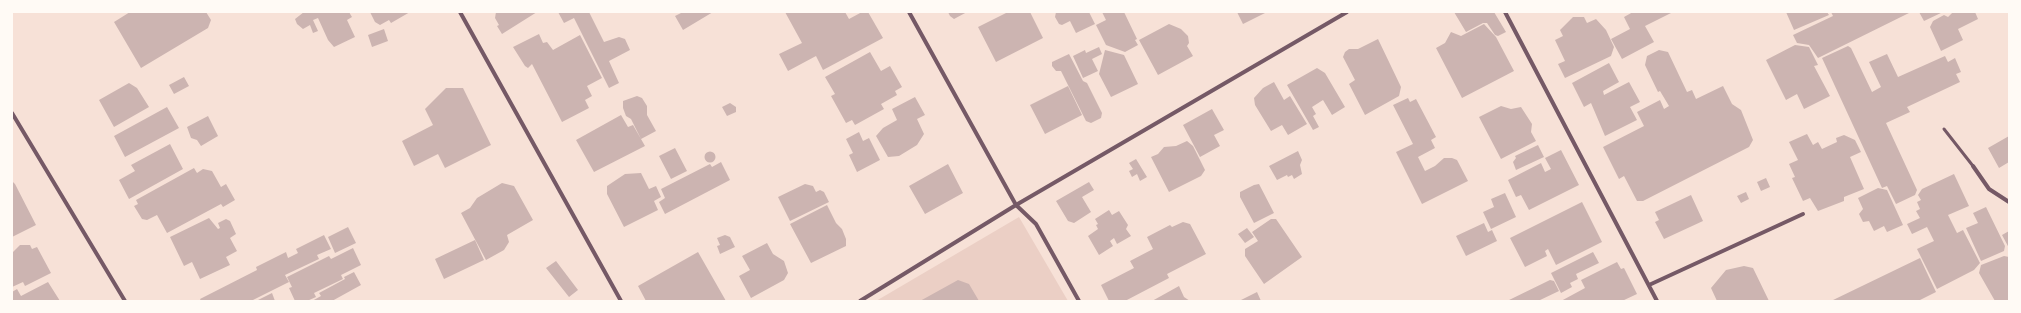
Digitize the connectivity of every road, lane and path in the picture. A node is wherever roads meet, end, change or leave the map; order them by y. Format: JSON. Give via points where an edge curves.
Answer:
{"nodes":[{"id":1,"x":460,"y":12,"type":"edge"},
{"id":2,"x":909,"y":12,"type":"edge"},
{"id":3,"x":1347,"y":12,"type":"edge"},
{"id":4,"x":1505,"y":12,"type":"edge"},
{"id":5,"x":12,"y":113,"type":"edge"},
{"id":6,"x":1944,"y":129,"type":"dead end"},
{"id":7,"x":1974,"y":166,"type":"joint"},
{"id":8,"x":2009,"y":202,"type":"edge"},
{"id":9,"x":1016,"y":205,"type":"junction"},
{"id":10,"x":1803,"y":214,"type":"dead end"},
{"id":11,"x":1649,"y":285,"type":"junction"},
{"id":12,"x":125,"y":301,"type":"edge"},
{"id":13,"x":621,"y":301,"type":"edge"},
{"id":14,"x":860,"y":301,"type":"edge"},
{"id":15,"x":1079,"y":301,"type":"edge"},
{"id":16,"x":1657,"y":301,"type":"edge"}],
"edges":[{"from":1,"to":13,"type":"street"},
{"from":2,"to":9,"type":"street"},
{"from":3,"to":9,"type":"street"},
{"from":4,"to":11,"type":"street"},
{"from":5,"to":12,"type":"street"},
{"from":6,"to":7,"type":"lane"},
{"from":7,"to":8,"type":"street","via":[[1989,189]]},
{"from":9,"to":14,"type":"street"},
{"from":9,"to":15,"type":"street","via":[[1036,224]]},
{"from":10,"to":11,"type":"street"},
{"from":11,"to":16,"type":"street"}]}
